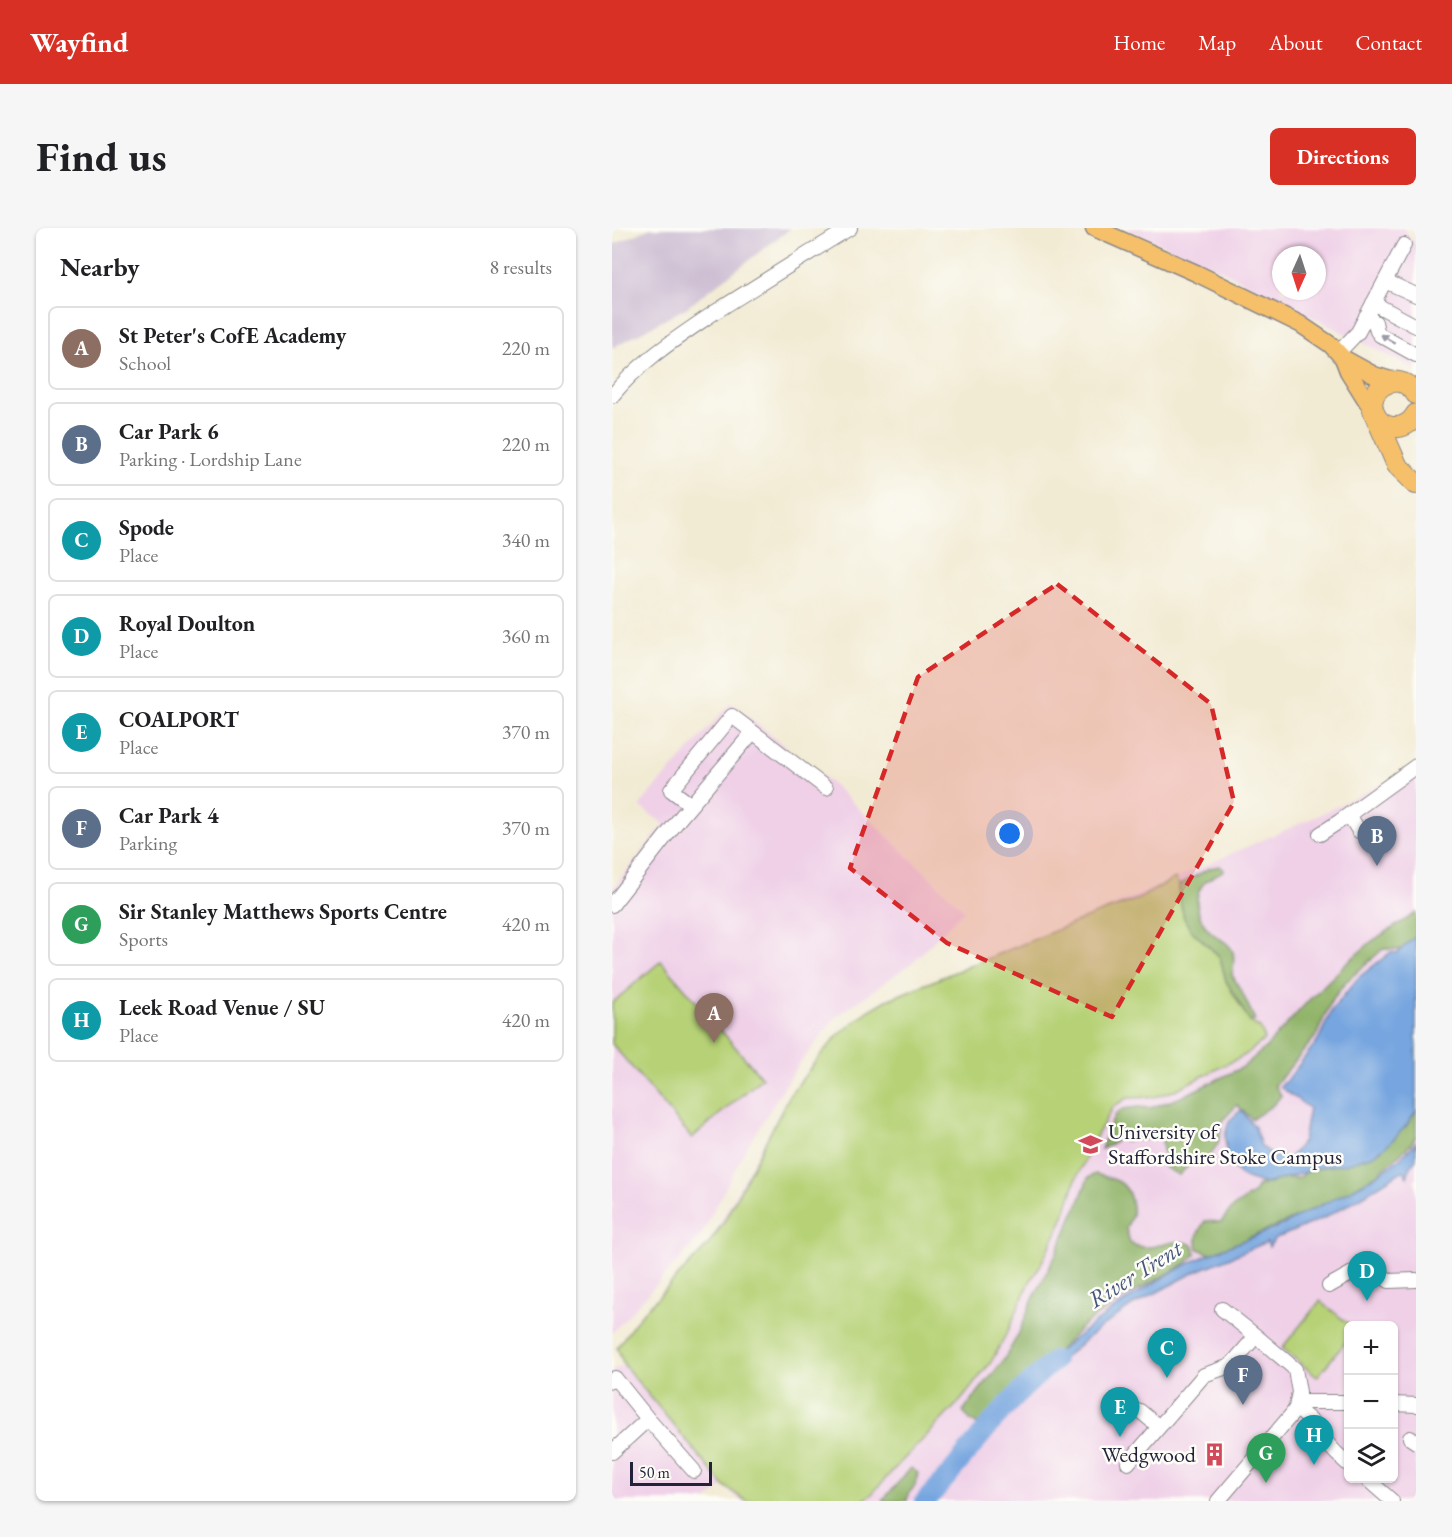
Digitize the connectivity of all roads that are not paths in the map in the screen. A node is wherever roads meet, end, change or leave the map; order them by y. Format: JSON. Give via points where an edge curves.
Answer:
{"nodes":[{"id":1,"x":850,"y":228,"type":"edge"},
{"id":2,"x":1094,"y":228,"type":"edge"},
{"id":3,"x":1404,"y":246,"type":"dead end"},
{"id":4,"x":1385,"y":281,"type":"junction"},
{"id":5,"x":1416,"y":295,"type":"edge"},
{"id":6,"x":1373,"y":303,"type":"junction"},
{"id":7,"x":1366,"y":316,"type":"junction"},
{"id":8,"x":1416,"y":326,"type":"edge"},
{"id":9,"x":1416,"y":355,"type":"edge"},
{"id":10,"x":1340,"y":356,"type":"junction"},
{"id":11,"x":1408,"y":387,"type":"edge"},
{"id":12,"x":612,"y":396,"type":"edge"},
{"id":13,"x":1375,"y":414,"type":"junction"},
{"id":14,"x":1411,"y":422,"type":"edge"},
{"id":15,"x":1416,"y":479,"type":"edge"},
{"id":16,"x":1416,"y":484,"type":"edge"},
{"id":17,"x":753,"y":732,"type":"junction"},
{"id":18,"x":1416,"y":766,"type":"edge"},
{"id":19,"x":826,"y":788,"type":"dead end"},
{"id":20,"x":691,"y":805,"type":"junction"},
{"id":21,"x":1349,"y":815,"type":"junction"},
{"id":22,"x":1359,"y":831,"type":"dead end"},
{"id":23,"x":1320,"y":834,"type":"dead end"},
{"id":24,"x":612,"y":904,"type":"edge"},
{"id":25,"x":1416,"y":1280,"type":"edge"},
{"id":26,"x":1329,"y":1286,"type":"dead end"},
{"id":27,"x":1222,"y":1309,"type":"dead end"},
{"id":28,"x":1256,"y":1335,"type":"junction"},
{"id":29,"x":612,"y":1381,"type":"edge"},
{"id":30,"x":1344,"y":1402,"type":"edge"},
{"id":31,"x":1398,"y":1404,"type":"edge"},
{"id":32,"x":1297,"y":1405,"type":"junction"},
{"id":33,"x":1416,"y":1405,"type":"edge"},
{"id":34,"x":1140,"y":1411,"type":"dead end"},
{"id":35,"x":648,"y":1419,"type":"junction"},
{"id":36,"x":1160,"y":1427,"type":"junction"},
{"id":37,"x":612,"y":1452,"type":"edge"},
{"id":38,"x":1344,"y":1460,"type":"edge"},
{"id":39,"x":1128,"y":1463,"type":"dead end"},
{"id":40,"x":694,"y":1471,"type":"dead end"},
{"id":41,"x":1371,"y":1483,"type":"edge"},
{"id":42,"x":1218,"y":1501,"type":"edge"},
{"id":43,"x":1392,"y":1501,"type":"edge"}],
"edges":[{"from":1,"to":12,"type":"street","via":[[689,330],[653,356]]},
{"from":2,"to":10,"type":"main road","via":[[1300,324]]},
{"from":3,"to":4,"type":"street"},
{"from":4,"to":5,"type":"street"},
{"from":4,"to":6,"type":"street"},
{"from":6,"to":7,"type":"street"},
{"from":6,"to":8,"type":"street"},
{"from":9,"to":7,"type":"street","one_way":true,"via":[[1380,335],[1375,322]]},
{"from":7,"to":10,"type":"street"},
{"from":10,"to":11,"type":"main road","via":[[1374,375]]},
{"from":10,"to":13,"type":"main road"},
{"from":11,"to":13,"type":"highway","via":[[1383,385],[1373,400]]},
{"from":13,"to":14,"type":"highway","via":[[1388,426]]},
{"from":13,"to":16,"type":"highway","via":[[1397,465]]},
{"from":14,"to":15,"type":"highway","via":[[1401,438],[1401,449]]},
{"from":17,"to":19,"type":"street"},
{"from":17,"to":20,"type":"street"},
{"from":17,"to":20,"type":"street","via":[[732,716],[671,789]]},
{"from":18,"to":21,"type":"street"},
{"from":20,"to":24,"type":"street"},
{"from":21,"to":22,"type":"street"},
{"from":21,"to":23,"type":"street"},
{"from":25,"to":26,"type":"street","via":[[1389,1281],[1367,1270],[1354,1272]]},
{"from":27,"to":28,"type":"street"},
{"from":28,"to":32,"type":"street","via":[[1295,1369]]},
{"from":28,"to":36,"type":"street","via":[[1230,1366],[1204,1375]]},
{"from":29,"to":35,"type":"street","via":[[615,1378]]},
{"from":30,"to":32,"type":"street"},
{"from":31,"to":33,"type":"street"},
{"from":32,"to":38,"type":"street"},
{"from":32,"to":42,"type":"street"},
{"from":34,"to":36,"type":"street"},
{"from":35,"to":37,"type":"street"},
{"from":35,"to":40,"type":"street"},
{"from":36,"to":39,"type":"street"},
{"from":41,"to":43,"type":"street"}]}
